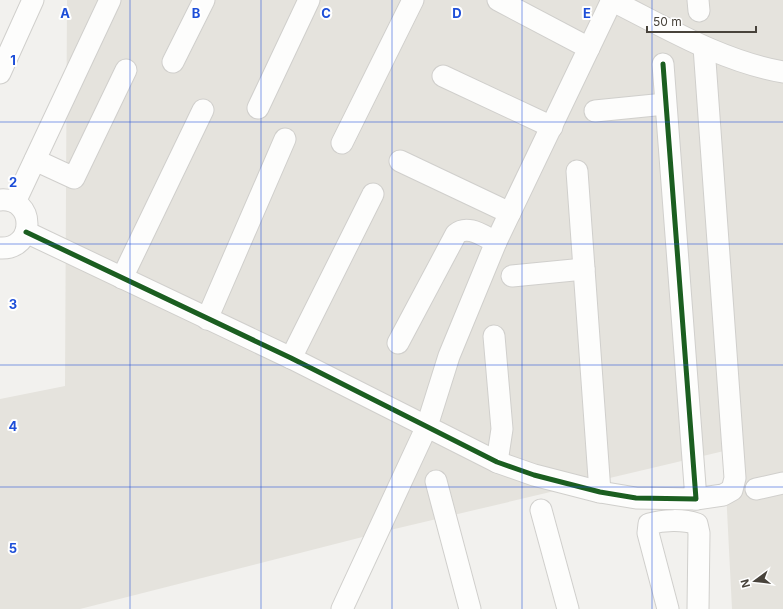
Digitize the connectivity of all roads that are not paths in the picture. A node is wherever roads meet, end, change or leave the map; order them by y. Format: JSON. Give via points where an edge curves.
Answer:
{"nodes":[{"id":1,"x":34,"y":0,"type":"edge"},
{"id":2,"x":110,"y":0,"type":"edge"},
{"id":3,"x":204,"y":0,"type":"edge"},
{"id":4,"x":309,"y":0,"type":"edge"},
{"id":5,"x":413,"y":0,"type":"edge"},
{"id":6,"x":498,"y":0,"type":"edge"},
{"id":7,"x":612,"y":0,"type":"edge"},
{"id":8,"x":704,"y":47,"type":"junction"},
{"id":9,"x":589,"y":48,"type":"junction"},
{"id":10,"x":173,"y":62,"type":"dead end"},
{"id":11,"x":663,"y":64,"type":"dead end"},
{"id":12,"x":126,"y":70,"type":"dead end"},
{"id":13,"x":0,"y":72,"type":"edge"},
{"id":14,"x":783,"y":72,"type":"edge"},
{"id":15,"x":444,"y":76,"type":"dead end"},
{"id":16,"x":665,"y":104,"type":"junction"},
{"id":17,"x":258,"y":108,"type":"dead end"},
{"id":18,"x":203,"y":110,"type":"dead end"},
{"id":19,"x":595,"y":112,"type":"dead end"},
{"id":20,"x":552,"y":127,"type":"junction"},
{"id":21,"x":285,"y":139,"type":"dead end"},
{"id":22,"x":342,"y":143,"type":"dead end"},
{"id":23,"x":35,"y":160,"type":"junction"},
{"id":24,"x":400,"y":161,"type":"dead end"},
{"id":25,"x":577,"y":171,"type":"dead end"},
{"id":26,"x":373,"y":194,"type":"dead end"},
{"id":27,"x":8,"y":201,"type":"edge"},
{"id":28,"x":510,"y":213,"type":"junction"},
{"id":29,"x":26,"y":232,"type":"junction"},
{"id":30,"x":496,"y":242,"type":"junction"},
{"id":31,"x":0,"y":248,"type":"edge"},
{"id":32,"x":584,"y":269,"type":"junction"},
{"id":33,"x":512,"y":276,"type":"dead end"},
{"id":34,"x":122,"y":278,"type":"junction"},
{"id":35,"x":207,"y":319,"type":"junction"},
{"id":36,"x":494,"y":336,"type":"dead end"},
{"id":37,"x":398,"y":343,"type":"dead end"},
{"id":38,"x":291,"y":358,"type":"junction"},
{"id":39,"x":427,"y":426,"type":"junction"},
{"id":40,"x":497,"y":462,"type":"junction"},
{"id":41,"x":436,"y":481,"type":"dead end"},
{"id":42,"x":783,"y":484,"type":"edge"},
{"id":43,"x":756,"y":489,"type":"dead end"},
{"id":44,"x":600,"y":492,"type":"junction"},
{"id":45,"x":696,"y":499,"type":"junction"},
{"id":46,"x":541,"y":510,"type":"dead end"},
{"id":47,"x":342,"y":609,"type":"edge"},
{"id":48,"x":470,"y":609,"type":"edge"},
{"id":49,"x":568,"y":609,"type":"edge"},
{"id":50,"x":668,"y":609,"type":"edge"},
{"id":51,"x":698,"y":609,"type":"edge"}],
"edges":[{"from":1,"to":13,"type":"street"},
{"from":2,"to":23,"type":"street"},
{"from":3,"to":10,"type":"street"},
{"from":4,"to":17,"type":"street"},
{"from":5,"to":22,"type":"street"},
{"from":6,"to":9,"type":"street"},
{"from":7,"to":8,"type":"street"},
{"from":7,"to":9,"type":"street"},
{"from":8,"to":14,"type":"street","via":[[757,67]]},
{"from":8,"to":45,"type":"street","via":[[735,478],[732,490],[723,495]]},
{"from":9,"to":20,"type":"street"},
{"from":11,"to":16,"type":"street"},
{"from":12,"to":23,"type":"street","via":[[74,178]]},
{"from":15,"to":20,"type":"street"},
{"from":16,"to":19,"type":"street"},
{"from":16,"to":45,"type":"street"},
{"from":18,"to":34,"type":"street"},
{"from":20,"to":28,"type":"street"},
{"from":21,"to":35,"type":"street"},
{"from":23,"to":27,"type":"street"},
{"from":24,"to":28,"type":"street"},
{"from":25,"to":32,"type":"street"},
{"from":26,"to":38,"type":"street"},
{"from":27,"to":29,"type":"street","via":[[25,212],[28,226]]},
{"from":28,"to":30,"type":"street"},
{"from":29,"to":31,"type":"street","via":[[12,247]]},
{"from":29,"to":34,"type":"street"},
{"from":30,"to":37,"type":"street","via":[[467,229],[456,234]]},
{"from":30,"to":39,"type":"street","via":[[449,356]]},
{"from":32,"to":33,"type":"street"},
{"from":32,"to":44,"type":"street"},
{"from":34,"to":35,"type":"street"},
{"from":35,"to":38,"type":"street"},
{"from":36,"to":40,"type":"street","via":[[502,429]]},
{"from":38,"to":39,"type":"street"},
{"from":39,"to":40,"type":"street"},
{"from":39,"to":47,"type":"street"},
{"from":40,"to":44,"type":"street","via":[[534,475]]},
{"from":41,"to":48,"type":"street"},
{"from":42,"to":43,"type":"street"},
{"from":44,"to":45,"type":"street","via":[[636,498]]},
{"from":46,"to":49,"type":"street"},
{"from":50,"to":51,"type":"street","via":[[648,533],[649,524],[689,521],[697,524],[699,533]]}]}
